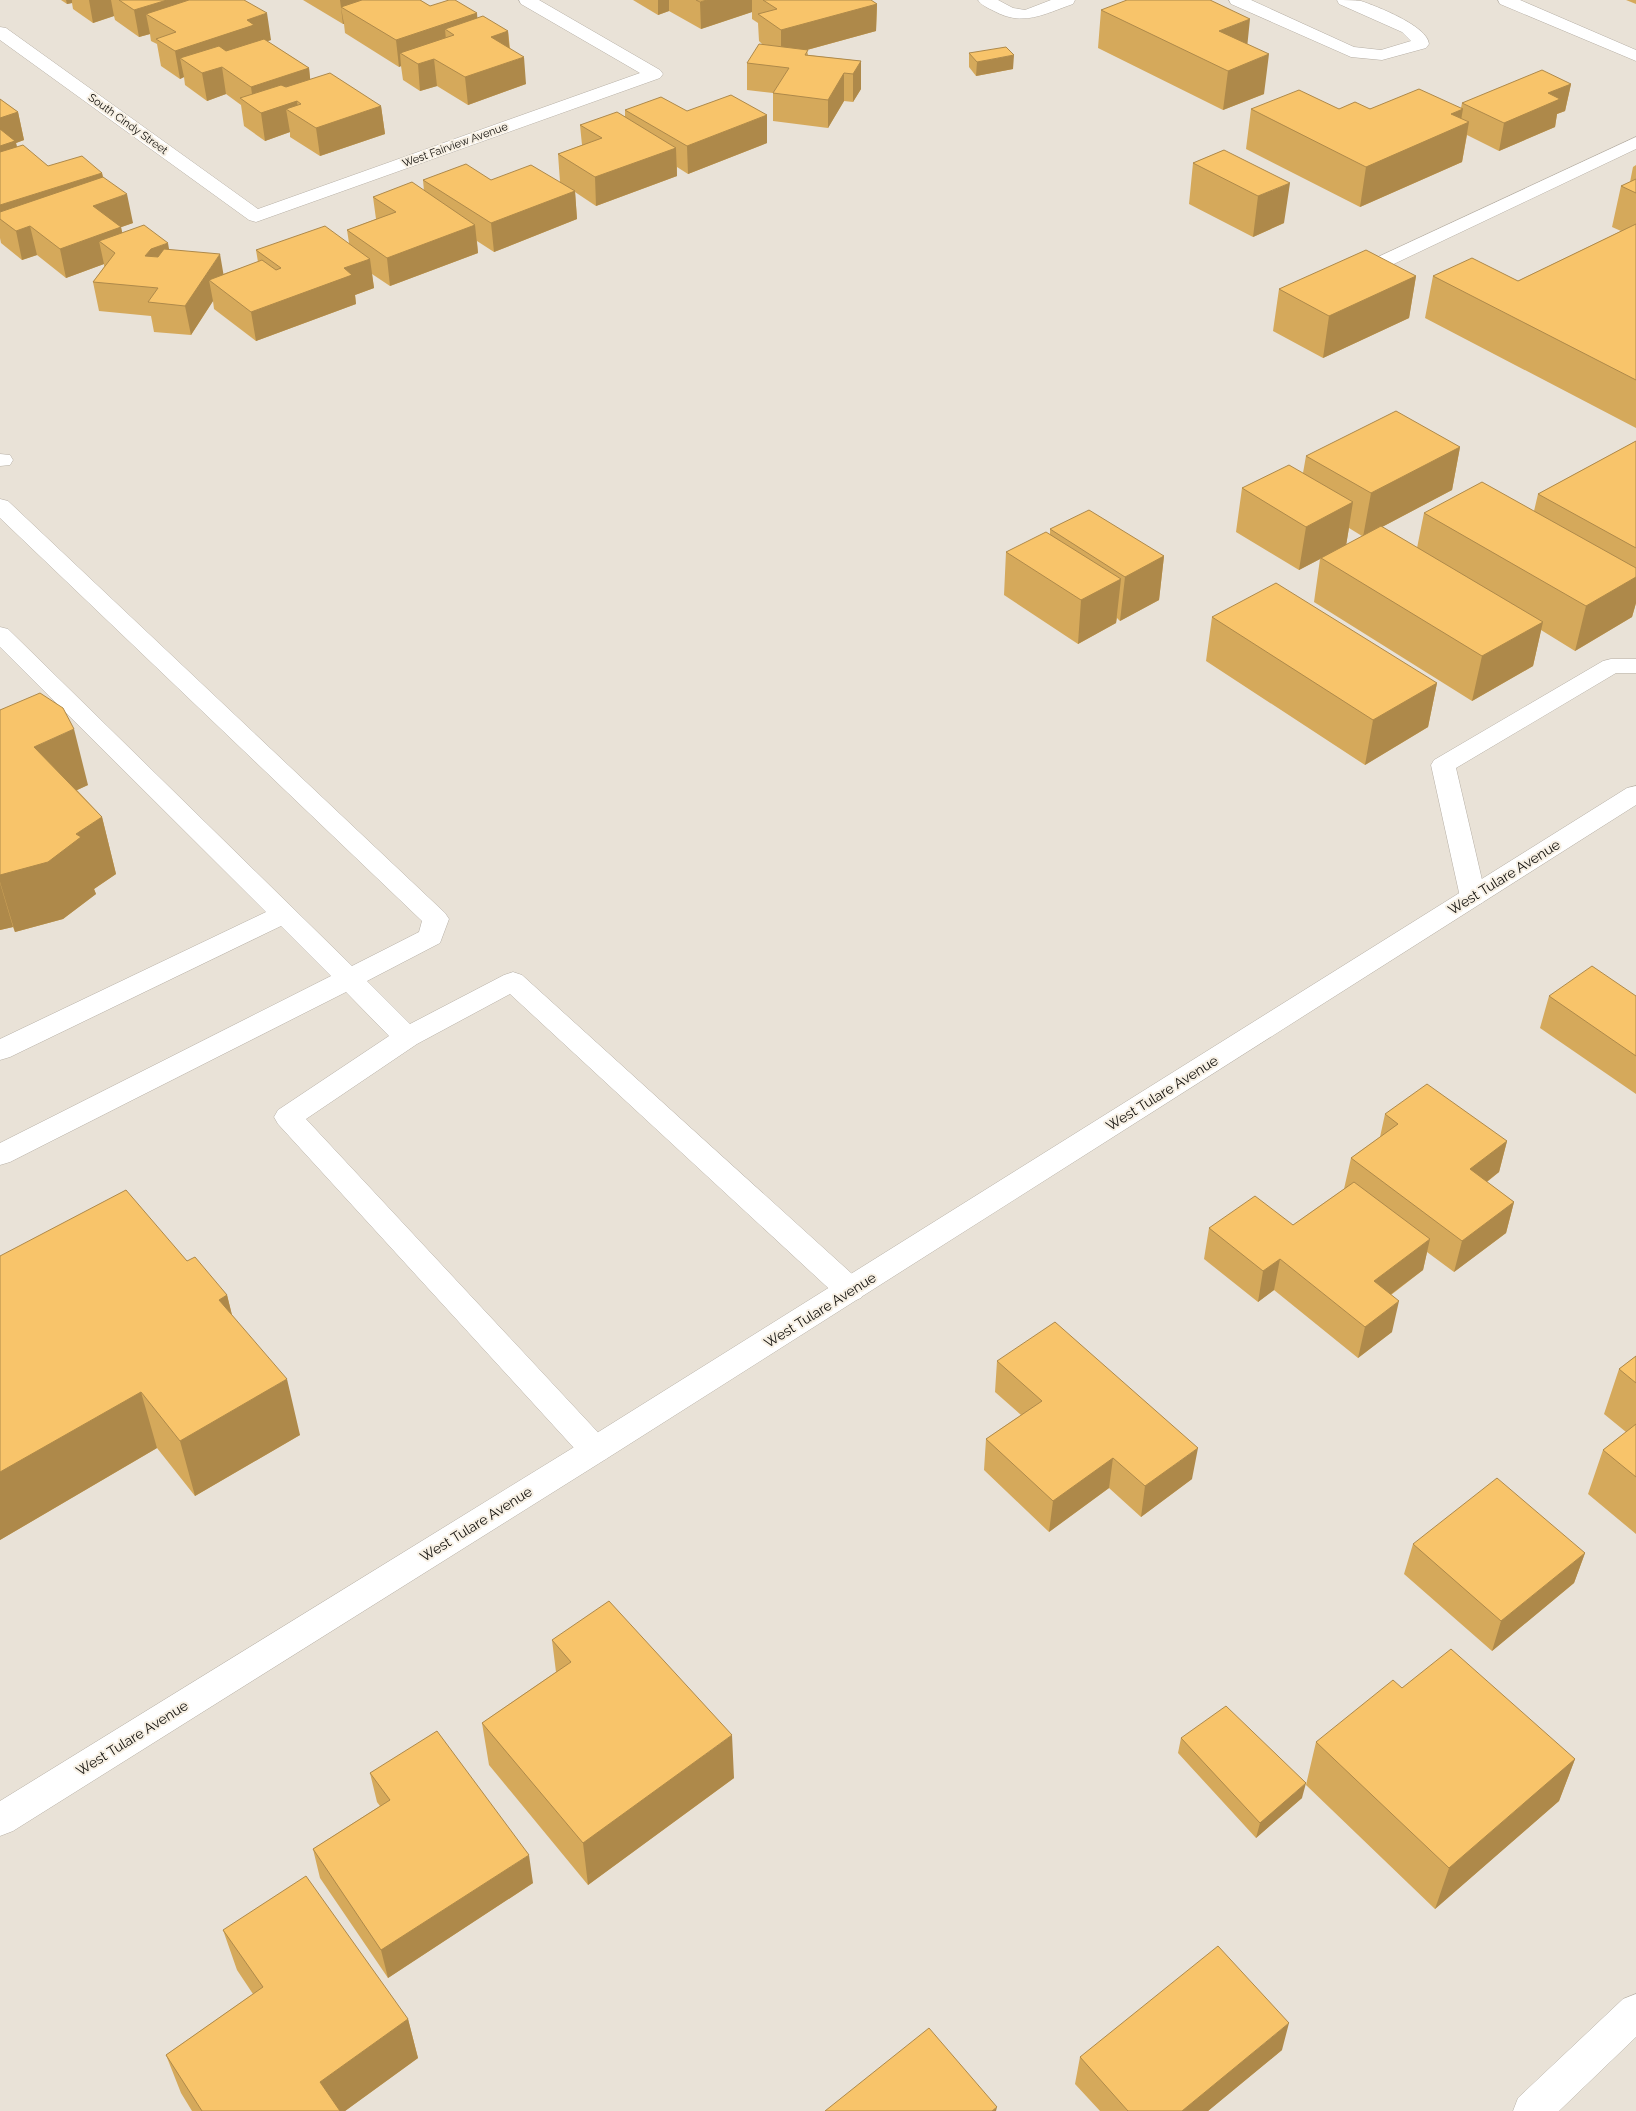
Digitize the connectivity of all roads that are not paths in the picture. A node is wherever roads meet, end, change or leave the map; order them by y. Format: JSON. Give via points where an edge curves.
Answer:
{"nodes":[{"id":1,"x":527,"y":0,"type":"edge"},
{"id":2,"x":986,"y":0,"type":"edge"},
{"id":3,"x":1067,"y":0,"type":"edge"},
{"id":4,"x":1237,"y":0,"type":"edge"},
{"id":5,"x":1345,"y":0,"type":"edge"},
{"id":6,"x":1506,"y":0,"type":"edge"},
{"id":7,"x":0,"y":32,"type":"edge"},
{"id":8,"x":1636,"y":56,"type":"edge"},
{"id":9,"x":1636,"y":142,"type":"edge"},
{"id":10,"x":256,"y":216,"type":"joint"},
{"id":11,"x":1372,"y":267,"type":"edge"},
{"id":12,"x":0,"y":506,"type":"edge"},
{"id":13,"x":0,"y":634,"type":"edge"},
{"id":14,"x":1636,"y":666,"type":"edge"},
{"id":15,"x":1636,"y":794,"type":"edge"},
{"id":16,"x":1473,"y":897,"type":"junction"},
{"id":17,"x":284,"y":914,"type":"junction"},
{"id":18,"x":349,"y":977,"type":"junction"},
{"id":19,"x":407,"y":1037,"type":"junction"},
{"id":20,"x":0,"y":1050,"type":"edge"},
{"id":21,"x":0,"y":1156,"type":"edge"},
{"id":22,"x":850,"y":1290,"type":"junction"},
{"id":23,"x":595,"y":1450,"type":"junction"},
{"id":24,"x":0,"y":1820,"type":"edge"},
{"id":25,"x":1636,"y":2012,"type":"edge"},
{"id":26,"x":1532,"y":2111,"type":"edge"}],
"edges":[{"from":1,"to":10,"type":"street","name":"West Fairview Avenue","via":[[654,74]]},
{"from":2,"to":3,"type":"street","via":[[1008,12],[1026,15]]},
{"from":4,"to":5,"type":"street","via":[[1351,52],[1382,55],[1420,44],[1420,39],[1408,28]]},
{"from":6,"to":8,"type":"street"},
{"from":7,"to":10,"type":"street","name":"South Cindy Street"},
{"from":9,"to":11,"type":"street"},
{"from":12,"to":18,"type":"street","via":[[436,919],[431,936]]},
{"from":13,"to":17,"type":"street"},
{"from":14,"to":16,"type":"street","via":[[1611,666],[1443,765]]},
{"from":15,"to":16,"type":"street","name":"West Tulare Avenue"},
{"from":16,"to":22,"type":"street","name":"West Tulare Avenue"},
{"from":17,"to":18,"type":"street"},
{"from":17,"to":20,"type":"street"},
{"from":18,"to":19,"type":"street"},
{"from":18,"to":21,"type":"street"},
{"from":19,"to":22,"type":"street","via":[[513,981]]},
{"from":19,"to":23,"type":"street","via":[[288,1117]]},
{"from":22,"to":23,"type":"street","name":"West Tulare Avenue"},
{"from":23,"to":24,"type":"street","name":"West Tulare Avenue"},
{"from":25,"to":26,"type":"street"}]}
